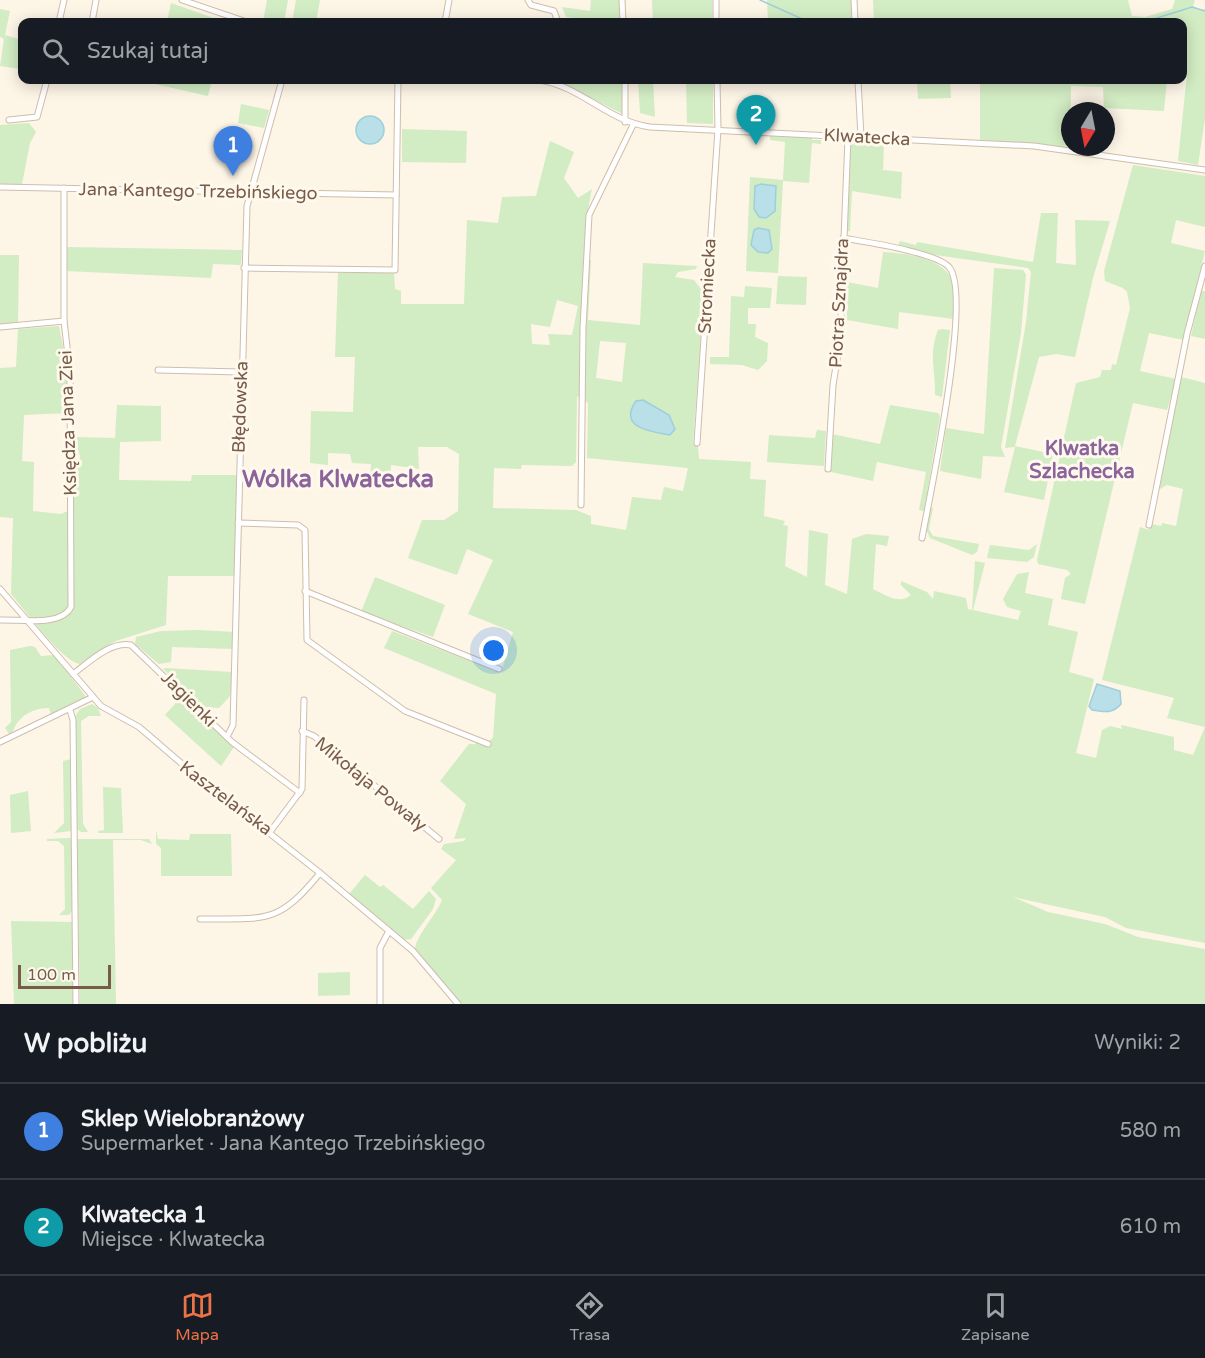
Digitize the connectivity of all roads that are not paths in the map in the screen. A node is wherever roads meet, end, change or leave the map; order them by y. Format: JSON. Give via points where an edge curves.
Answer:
{"nodes":[{"id":1,"x":64,"y":0,"type":"edge"},
{"id":2,"x":96,"y":0,"type":"edge"},
{"id":3,"x":184,"y":0,"type":"edge"},
{"id":4,"x":449,"y":0,"type":"edge"},
{"id":5,"x":528,"y":0,"type":"edge"},
{"id":6,"x":622,"y":0,"type":"edge"},
{"id":7,"x":716,"y":0,"type":"edge"},
{"id":8,"x":854,"y":0,"type":"edge"},
{"id":9,"x":60,"y":18,"type":"edge"},
{"id":10,"x":93,"y":18,"type":"edge"},
{"id":11,"x":236,"y":18,"type":"edge"},
{"id":12,"x":446,"y":18,"type":"edge"},
{"id":13,"x":557,"y":18,"type":"edge"},
{"id":14,"x":623,"y":18,"type":"edge"},
{"id":15,"x":716,"y":18,"type":"edge"},
{"id":16,"x":855,"y":18,"type":"edge"},
{"id":17,"x":46,"y":84,"type":"edge"},
{"id":18,"x":281,"y":84,"type":"edge"},
{"id":19,"x":398,"y":84,"type":"edge"},
{"id":20,"x":558,"y":84,"type":"edge"},
{"id":21,"x":625,"y":84,"type":"edge"},
{"id":22,"x":717,"y":84,"type":"edge"},
{"id":23,"x":858,"y":84,"type":"edge"},
{"id":24,"x":9,"y":120,"type":"dead end"},
{"id":25,"x":625,"y":122,"type":"junction"},
{"id":26,"x":633,"y":125,"type":"junction"},
{"id":27,"x":718,"y":129,"type":"junction"},
{"id":28,"x":848,"y":137,"type":"junction"},
{"id":29,"x":861,"y":137,"type":"junction"},
{"id":30,"x":1205,"y":170,"type":"edge"},
{"id":31,"x":0,"y":187,"type":"edge"},
{"id":32,"x":64,"y":188,"type":"junction"},
{"id":33,"x":252,"y":192,"type":"junction"},
{"id":34,"x":396,"y":195,"type":"junction"},
{"id":35,"x":843,"y":238,"type":"junction"},
{"id":36,"x":1205,"y":266,"type":"edge"},
{"id":37,"x":244,"y":268,"type":"junction"},
{"id":38,"x":64,"y":321,"type":"junction"},
{"id":39,"x":0,"y":327,"type":"edge"},
{"id":40,"x":158,"y":370,"type":"dead end"},
{"id":41,"x":241,"y":372,"type":"junction"},
{"id":42,"x":697,"y":443,"type":"dead end"},
{"id":43,"x":828,"y":469,"type":"dead end"},
{"id":44,"x":581,"y":505,"type":"dead end"},
{"id":45,"x":238,"y":523,"type":"junction"},
{"id":46,"x":1149,"y":525,"type":"dead end"},
{"id":47,"x":922,"y":538,"type":"dead end"},
{"id":48,"x":0,"y":588,"type":"edge"},
{"id":49,"x":305,"y":591,"type":"junction"},
{"id":50,"x":26,"y":619,"type":"junction"},
{"id":51,"x":0,"y":620,"type":"edge"},
{"id":52,"x":499,"y":669,"type":"dead end"},
{"id":53,"x":73,"y":674,"type":"junction"},
{"id":54,"x":93,"y":697,"type":"junction"},
{"id":55,"x":303,"y":700,"type":"dead end"},
{"id":56,"x":70,"y":710,"type":"junction"},
{"id":57,"x":302,"y":731,"type":"junction"},
{"id":58,"x":227,"y":737,"type":"junction"},
{"id":59,"x":0,"y":742,"type":"edge"},
{"id":60,"x":488,"y":744,"type":"dead end"},
{"id":61,"x":300,"y":793,"type":"junction"},
{"id":62,"x":270,"y":832,"type":"junction"},
{"id":63,"x":439,"y":839,"type":"dead end"},
{"id":64,"x":320,"y":873,"type":"junction"},
{"id":65,"x":200,"y":919,"type":"dead end"},
{"id":66,"x":389,"y":931,"type":"junction"},
{"id":67,"x":76,"y":1004,"type":"edge"},
{"id":68,"x":380,"y":1004,"type":"edge"},
{"id":69,"x":458,"y":1004,"type":"edge"}],
"edges":[{"from":1,"to":9,"type":"street"},
{"from":2,"to":10,"type":"street"},
{"from":3,"to":11,"type":"street"},
{"from":4,"to":12,"type":"street"},
{"from":5,"to":13,"type":"street","via":[[554,11]]},
{"from":6,"to":14,"type":"street"},
{"from":7,"to":15,"type":"street"},
{"from":8,"to":16,"type":"street"},
{"from":17,"to":24,"type":"street","via":[[37,117]]},
{"from":18,"to":33,"type":"street","name":"Błędowska"},
{"from":19,"to":34,"type":"street"},
{"from":20,"to":25,"type":"street","name":"Klwatecka"},
{"from":21,"to":25,"type":"street"},
{"from":22,"to":27,"type":"street","name":"Stromiecka"},
{"from":23,"to":29,"type":"street"},
{"from":25,"to":26,"type":"street","name":"Klwatecka"},
{"from":26,"to":27,"type":"street","name":"Klwatecka"},
{"from":26,"to":44,"type":"street","via":[[589,215]]},
{"from":27,"to":28,"type":"street","name":"Klwatecka"},
{"from":27,"to":42,"type":"street","name":"Stromiecka"},
{"from":28,"to":29,"type":"street","name":"Klwatecka"},
{"from":28,"to":35,"type":"street","name":"Piotra Sznajdra"},
{"from":29,"to":30,"type":"street","name":"Klwatecka","via":[[1034,146]]},
{"from":31,"to":32,"type":"street","name":"Jana Kantego Trzebińskiego"},
{"from":32,"to":33,"type":"street","name":"Jana Kantego Trzebińskiego"},
{"from":32,"to":38,"type":"street","name":"Księdza Jana Ziei"},
{"from":33,"to":34,"type":"street","name":"Jana Kantego Trzebińskiego"},
{"from":33,"to":37,"type":"street","name":"Błędowska","via":[[247,206]]},
{"from":34,"to":37,"type":"street","via":[[395,270]]},
{"from":35,"to":43,"type":"street","name":"Piotra Sznajdra","via":[[840,341]]},
{"from":35,"to":47,"type":"street","via":[[931,257],[949,267],[957,285],[957,329]]},
{"from":36,"to":46,"type":"street","via":[[1187,334]]},
{"from":37,"to":41,"type":"street","name":"Błędowska"},
{"from":38,"to":39,"type":"street"},
{"from":38,"to":50,"type":"street","name":"Księdza Jana Ziei","via":[[70,373],[71,607],[61,618]]},
{"from":40,"to":41,"type":"street"},
{"from":41,"to":45,"type":"street","name":"Błędowska"},
{"from":45,"to":49,"type":"street","via":[[303,526]]},
{"from":45,"to":58,"type":"street","name":"Błędowska","via":[[233,725]]},
{"from":48,"to":50,"type":"street","name":"Kasztelańska"},
{"from":49,"to":52,"type":"street"},
{"from":49,"to":60,"type":"street","via":[[305,637],[310,643],[405,711]]},
{"from":50,"to":51,"type":"street","name":"Księdza Jana Ziei"},
{"from":50,"to":53,"type":"street","name":"Kasztelańska"},
{"from":53,"to":54,"type":"street","name":"Kasztelańska"},
{"from":53,"to":58,"type":"street","name":"Jagienki","via":[[111,648],[131,645]]},
{"from":54,"to":56,"type":"street"},
{"from":54,"to":62,"type":"street","name":"Kasztelańska","via":[[107,711],[139,727]]},
{"from":55,"to":57,"type":"street"},
{"from":56,"to":59,"type":"street"},
{"from":56,"to":67,"type":"street","via":[[74,720]]},
{"from":57,"to":61,"type":"street"},
{"from":57,"to":63,"type":"street","name":"Mikołaja Powały","via":[[314,736]]},
{"from":58,"to":61,"type":"street","name":"Jagienki"},
{"from":61,"to":62,"type":"street"},
{"from":62,"to":64,"type":"street","name":"Kasztelańska"},
{"from":64,"to":65,"type":"street","via":[[296,902],[280,912],[256,918]]},
{"from":64,"to":66,"type":"street","name":"Kasztelańska"},
{"from":66,"to":68,"type":"street","via":[[380,948]]},
{"from":66,"to":69,"type":"street","name":"Kasztelańska","via":[[423,961]]}]}
